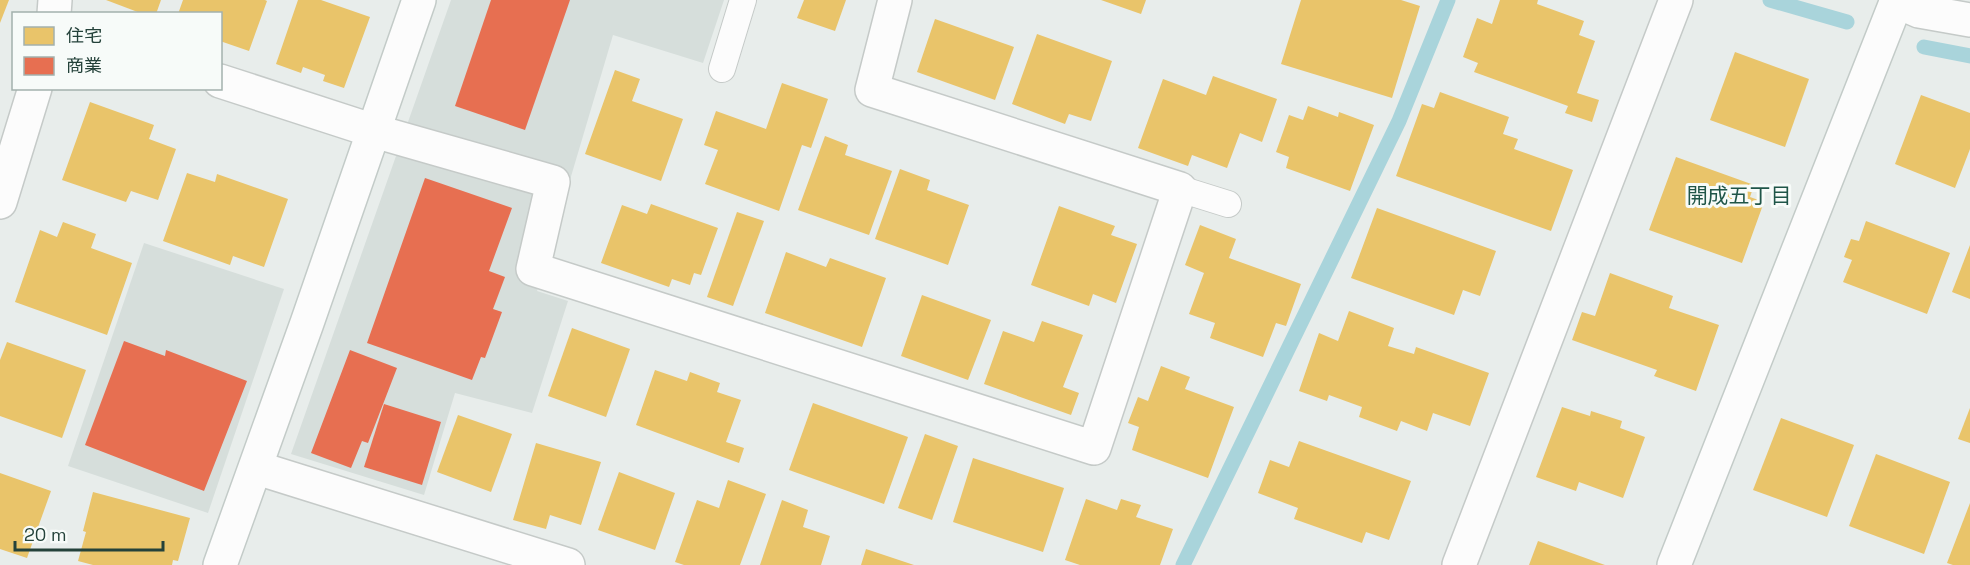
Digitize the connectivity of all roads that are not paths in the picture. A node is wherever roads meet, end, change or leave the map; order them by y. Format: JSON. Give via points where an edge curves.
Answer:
{"nodes":[{"id":1,"x":418,"y":0,"type":"edge"},
{"id":2,"x":743,"y":0,"type":"edge"},
{"id":3,"x":895,"y":0,"type":"edge"},
{"id":4,"x":1676,"y":0,"type":"edge"},
{"id":5,"x":1897,"y":1,"type":"edge"},
{"id":6,"x":1970,"y":20,"type":"edge"},
{"id":7,"x":722,"y":69,"type":"dead end"},
{"id":8,"x":222,"y":82,"type":"edge"},
{"id":9,"x":34,"y":90,"type":"edge"},
{"id":10,"x":374,"y":131,"type":"junction"},
{"id":11,"x":1180,"y":189,"type":"junction"},
{"id":12,"x":0,"y":202,"type":"edge"},
{"id":13,"x":1228,"y":204,"type":"dead end"},
{"id":14,"x":257,"y":468,"type":"junction"},
{"id":15,"x":220,"y":565,"type":"edge"},
{"id":16,"x":568,"y":565,"type":"edge"},
{"id":17,"x":1459,"y":565,"type":"edge"},
{"id":18,"x":1674,"y":565,"type":"edge"}],
"edges":[{"from":1,"to":10,"type":"street"},
{"from":2,"to":7,"type":"lane"},
{"from":3,"to":11,"type":"street","via":[[872,90]]},
{"from":4,"to":17,"type":"street"},
{"from":5,"to":6,"type":"street","via":[[1919,11]]},
{"from":5,"to":18,"type":"street"},
{"from":8,"to":10,"type":"street"},
{"from":9,"to":12,"type":"street"},
{"from":10,"to":11,"type":"street","via":[[553,182],[533,270],[1094,448]]},
{"from":10,"to":14,"type":"street"},
{"from":11,"to":13,"type":"lane"},
{"from":14,"to":15,"type":"street"},
{"from":14,"to":16,"type":"street"}]}
